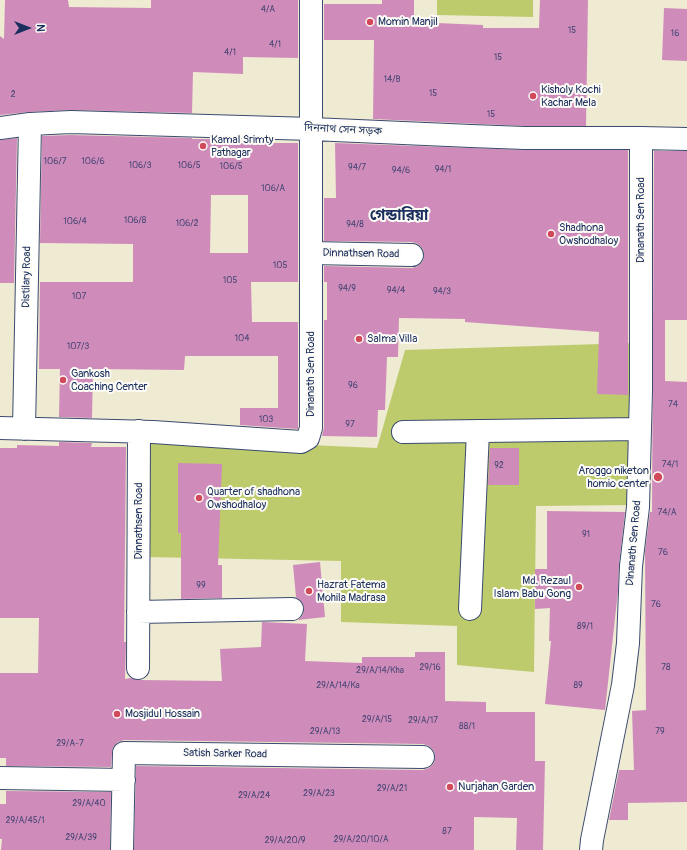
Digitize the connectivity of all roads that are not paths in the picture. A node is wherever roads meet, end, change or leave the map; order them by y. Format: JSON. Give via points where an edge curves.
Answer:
{"nodes":[{"id":1,"x":311,"y":0,"type":"edge"},
{"id":2,"x":30,"y":124,"type":"junction"},
{"id":3,"x":0,"y":128,"type":"edge"},
{"id":4,"x":312,"y":128,"type":"junction"},
{"id":5,"x":640,"y":138,"type":"junction"},
{"id":6,"x":687,"y":140,"type":"edge"},
{"id":7,"x":311,"y":253,"type":"junction"},
{"id":8,"x":412,"y":255,"type":"dead end"},
{"id":9,"x":0,"y":428,"type":"edge"},
{"id":10,"x":24,"y":429,"type":"junction"},
{"id":11,"x":640,"y":429,"type":"junction"},
{"id":12,"x":139,"y":431,"type":"junction"},
{"id":13,"x":478,"y":431,"type":"junction"},
{"id":14,"x":404,"y":432,"type":"dead end"},
{"id":15,"x":292,"y":609,"type":"dead end"},
{"id":16,"x":470,"y":609,"type":"dead end"},
{"id":17,"x":138,"y":612,"type":"junction"},
{"id":18,"x":138,"y":668,"type":"dead end"},
{"id":19,"x":423,"y":757,"type":"dead end"},
{"id":20,"x":0,"y":778,"type":"edge"},
{"id":21,"x":124,"y":780,"type":"junction"},
{"id":22,"x":122,"y":850,"type":"edge"},
{"id":23,"x":591,"y":850,"type":"edge"}],
"edges":[{"from":1,"to":4,"type":"street","name":"Dinanath Sen Road"},
{"from":2,"to":3,"type":"street","name":"দিননাথ সেন সড়ক"},
{"from":2,"to":4,"type":"street","name":"দিননাথ সেন সড়ক","via":[[71,122]]},
{"from":2,"to":10,"type":"street","name":"Distilary Road"},
{"from":4,"to":5,"type":"street","name":"দিননাথ সেন সড়ক","via":[[502,137]]},
{"from":4,"to":7,"type":"street","name":"Dinanath Sen Road"},
{"from":5,"to":6,"type":"street","name":"দিননাথ সেন সড়ক"},
{"from":5,"to":11,"type":"street","name":"Dinanath Sen Road"},
{"from":7,"to":8,"type":"street","name":"Dinnathsen Road"},
{"from":7,"to":12,"type":"street","name":"Dinanath Sen Road","via":[[311,428],[308,438],[301,442]]},
{"from":9,"to":10,"type":"street","name":"Dinanath Sen Road"},
{"from":10,"to":12,"type":"street","name":"Dinanath Sen Road"},
{"from":11,"to":13,"type":"street"},
{"from":11,"to":23,"type":"street","name":"Dinanath Sen Road","via":[[638,507],[631,566],[628,644],[624,678]]},
{"from":12,"to":17,"type":"street","name":"Dinnathsen Road"},
{"from":13,"to":14,"type":"street"},
{"from":13,"to":16,"type":"street"},
{"from":15,"to":17,"type":"street"},
{"from":17,"to":18,"type":"street","name":"Dinnathsen Road"},
{"from":19,"to":21,"type":"street","name":"Satish Sarker Road","via":[[124,753]]},
{"from":20,"to":21,"type":"street"},
{"from":21,"to":22,"type":"street","name":"Satish Sarker Road"}]}
